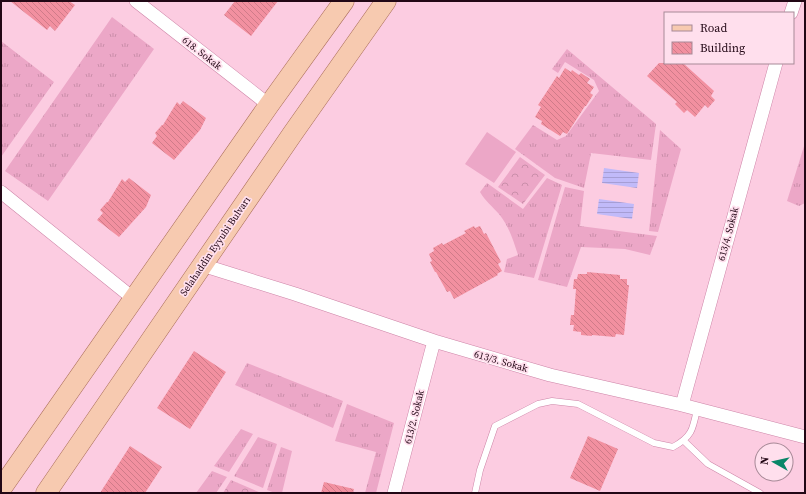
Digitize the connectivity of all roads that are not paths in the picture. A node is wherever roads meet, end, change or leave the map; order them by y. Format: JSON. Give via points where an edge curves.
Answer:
{"nodes":[{"id":1,"x":136,"y":1,"type":"edge"},
{"id":2,"x":344,"y":1,"type":"edge"},
{"id":3,"x":386,"y":1,"type":"edge"},
{"id":4,"x":795,"y":1,"type":"edge"},
{"id":5,"x":791,"y":12,"type":"edge"},
{"id":6,"x":776,"y":64,"type":"edge"},
{"id":7,"x":269,"y":105,"type":"junction"},
{"id":8,"x":1,"y":192,"type":"edge"},
{"id":9,"x":202,"y":265,"type":"junction"},
{"id":10,"x":134,"y":299,"type":"junction"},
{"id":11,"x":434,"y":341,"type":"junction"},
{"id":12,"x":682,"y":404,"type":"junction"},
{"id":13,"x":697,"y":408,"type":"junction"},
{"id":14,"x":805,"y":437,"type":"edge"},
{"id":15,"x":684,"y":441,"type":"junction"},
{"id":16,"x":1,"y":490,"type":"edge"},
{"id":17,"x":46,"y":493,"type":"edge"},
{"id":18,"x":394,"y":493,"type":"edge"},
{"id":19,"x":474,"y":493,"type":"edge"},
{"id":20,"x":760,"y":493,"type":"edge"}],
"edges":[{"from":1,"to":7,"type":"street","name":"618. Sokak"},
{"from":2,"to":7,"type":"main road"},
{"from":3,"to":9,"type":"main road","name":"Selahaddin Eyyubi Bulvarı"},
{"from":4,"to":5,"type":"street"},
{"from":6,"to":12,"type":"street","name":"613/4. Sokak"},
{"from":7,"to":10,"type":"main road"},
{"from":8,"to":10,"type":"street"},
{"from":9,"to":11,"type":"street","name":"613/3. Sokak"},
{"from":9,"to":17,"type":"main road","name":"Selahaddin Eyyubi Bulvarı"},
{"from":10,"to":16,"type":"main road"},
{"from":11,"to":12,"type":"street","name":"613/3. Sokak","via":[[550,375]]},
{"from":11,"to":18,"type":"street","name":"613/2. Sokak"},
{"from":12,"to":13,"type":"street","name":"613/3. Sokak"},
{"from":13,"to":14,"type":"street","name":"613/3. Sokak"},
{"from":13,"to":15,"type":"lane","via":[[693,428]]},
{"from":15,"to":19,"type":"lane","via":[[673,447],[654,443],[578,404],[552,401],[538,404],[495,426]]},
{"from":15,"to":20,"type":"lane","via":[[708,464]]}]}
